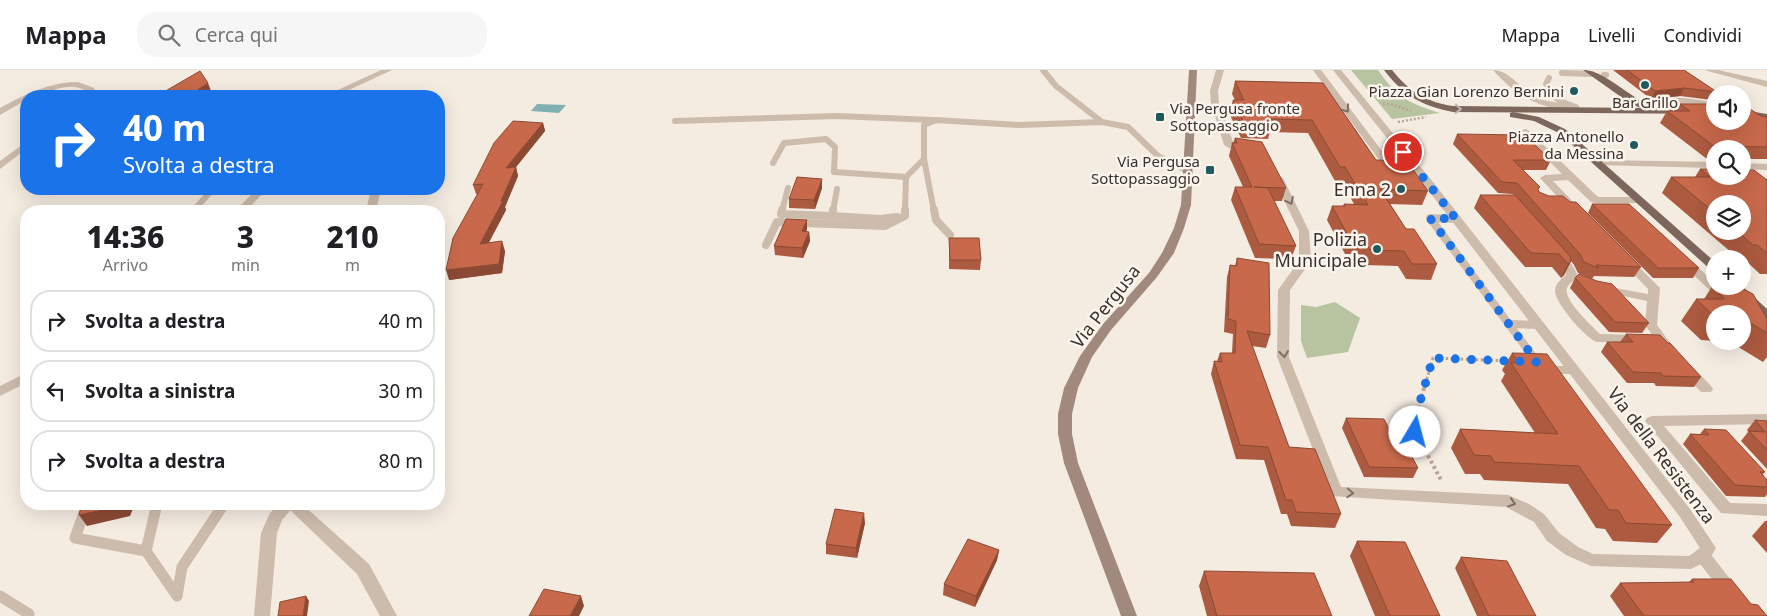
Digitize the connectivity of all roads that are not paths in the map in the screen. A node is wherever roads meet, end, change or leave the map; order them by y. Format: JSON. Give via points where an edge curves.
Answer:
{"nodes":[{"id":1,"x":388,"y":70,"type":"edge"},
{"id":2,"x":1043,"y":70,"type":"edge"},
{"id":3,"x":1193,"y":70,"type":"edge"},
{"id":4,"x":1220,"y":70,"type":"edge"},
{"id":5,"x":1317,"y":70,"type":"edge"},
{"id":6,"x":1337,"y":70,"type":"edge"},
{"id":7,"x":1388,"y":70,"type":"edge"},
{"id":8,"x":1497,"y":70,"type":"edge"},
{"id":9,"x":1708,"y":70,"type":"edge"},
{"id":10,"x":1590,"y":72,"type":"edge"},
{"id":11,"x":1562,"y":73,"type":"dead end"},
{"id":12,"x":1549,"y":78,"type":"dead end"},
{"id":13,"x":1767,"y":84,"type":"edge"},
{"id":14,"x":47,"y":90,"type":"edge"},
{"id":15,"x":91,"y":90,"type":"edge"},
{"id":16,"x":343,"y":90,"type":"edge"},
{"id":17,"x":1618,"y":92,"type":"junction"},
{"id":18,"x":20,"y":101,"type":"edge"},
{"id":19,"x":1706,"y":103,"type":"edge"},
{"id":20,"x":1645,"y":106,"type":"junction"},
{"id":21,"x":1583,"y":109,"type":"junction"},
{"id":22,"x":1620,"y":109,"type":"junction"},
{"id":23,"x":1481,"y":110,"type":"junction"},
{"id":24,"x":1684,"y":111,"type":"junction"},
{"id":25,"x":1706,"y":111,"type":"edge"},
{"id":26,"x":0,"y":112,"type":"edge"},
{"id":27,"x":1751,"y":114,"type":"edge"},
{"id":28,"x":1767,"y":117,"type":"edge"},
{"id":29,"x":936,"y":120,"type":"junction"},
{"id":30,"x":675,"y":121,"type":"dead end"},
{"id":31,"x":1102,"y":122,"type":"junction"},
{"id":32,"x":1562,"y":131,"type":"junction"},
{"id":33,"x":1525,"y":132,"type":"dead end"},
{"id":34,"x":20,"y":150,"type":"edge"},
{"id":35,"x":1266,"y":152,"type":"edge"},
{"id":36,"x":924,"y":159,"type":"junction"},
{"id":37,"x":774,"y":163,"type":"dead end"},
{"id":38,"x":1598,"y":163,"type":"junction"},
{"id":39,"x":1706,"y":165,"type":"edge"},
{"id":40,"x":0,"y":166,"type":"edge"},
{"id":41,"x":1414,"y":166,"type":"junction"},
{"id":42,"x":1751,"y":166,"type":"edge"},
{"id":43,"x":1767,"y":167,"type":"edge"},
{"id":44,"x":1274,"y":169,"type":"edge"},
{"id":45,"x":1188,"y":171,"type":"junction"},
{"id":46,"x":906,"y":177,"type":"junction"},
{"id":47,"x":1570,"y":177,"type":"junction"},
{"id":48,"x":788,"y":188,"type":"dead end"},
{"id":49,"x":837,"y":189,"type":"dead end"},
{"id":50,"x":208,"y":195,"type":"edge"},
{"id":51,"x":256,"y":195,"type":"edge"},
{"id":52,"x":1548,"y":200,"type":"edge"},
{"id":53,"x":1566,"y":200,"type":"junction"},
{"id":54,"x":1618,"y":200,"type":"junction"},
{"id":55,"x":1639,"y":200,"type":"junction"},
{"id":56,"x":198,"y":205,"type":"edge"},
{"id":57,"x":246,"y":205,"type":"edge"},
{"id":58,"x":1580,"y":214,"type":"edge"},
{"id":59,"x":1633,"y":214,"type":"edge"},
{"id":60,"x":832,"y":216,"type":"junction"},
{"id":61,"x":905,"y":216,"type":"junction"},
{"id":62,"x":1456,"y":219,"type":"junction"},
{"id":63,"x":950,"y":235,"type":"dead end"},
{"id":64,"x":766,"y":245,"type":"dead end"},
{"id":65,"x":1550,"y":247,"type":"edge"},
{"id":66,"x":1620,"y":254,"type":"edge"},
{"id":67,"x":1676,"y":254,"type":"edge"},
{"id":68,"x":1706,"y":260,"type":"edge"},
{"id":69,"x":1596,"y":287,"type":"edge"},
{"id":70,"x":1746,"y":295,"type":"edge"},
{"id":71,"x":1653,"y":299,"type":"junction"},
{"id":72,"x":1732,"y":305,"type":"edge"},
{"id":73,"x":1765,"y":311,"type":"edge"},
{"id":74,"x":1509,"y":324,"type":"junction"},
{"id":75,"x":1539,"y":325,"type":"junction"},
{"id":76,"x":1660,"y":339,"type":"junction"},
{"id":77,"x":1574,"y":370,"type":"junction"},
{"id":78,"x":20,"y":380,"type":"edge"},
{"id":79,"x":1706,"y":389,"type":"dead end"},
{"id":80,"x":0,"y":392,"type":"edge"},
{"id":81,"x":1767,"y":419,"type":"edge"},
{"id":82,"x":1711,"y":420,"type":"junction"},
{"id":83,"x":1723,"y":434,"type":"edge"},
{"id":84,"x":85,"y":510,"type":"edge"},
{"id":85,"x":156,"y":510,"type":"edge"},
{"id":86,"x":220,"y":510,"type":"edge"},
{"id":87,"x":282,"y":510,"type":"edge"},
{"id":88,"x":299,"y":510,"type":"edge"},
{"id":89,"x":1767,"y":510,"type":"edge"},
{"id":90,"x":146,"y":551,"type":"junction"},
{"id":91,"x":1703,"y":556,"type":"junction"},
{"id":92,"x":0,"y":596,"type":"edge"},
{"id":93,"x":28,"y":616,"type":"edge"},
{"id":94,"x":262,"y":616,"type":"edge"},
{"id":95,"x":390,"y":616,"type":"edge"},
{"id":96,"x":1128,"y":616,"type":"edge"},
{"id":97,"x":1750,"y":616,"type":"edge"}],
"edges":[{"from":1,"to":16,"type":"street"},
{"from":2,"to":31,"type":"lane","via":[[1056,86]]},
{"from":3,"to":45,"type":"main road","name":"Via Pergusa"},
{"from":4,"to":35,"type":"street","via":[[1214,91],[1215,103],[1229,145],[1257,147]]},
{"from":5,"to":41,"type":"street","one_way":true,"via":[[1388,166]]},
{"from":6,"to":41,"type":"street","name":"Via della Resistenza"},
{"from":7,"to":23,"type":"main road","one_way":true,"via":[[1415,99],[1437,106]]},
{"from":8,"to":21,"type":"street","via":[[1532,100]]},
{"from":9,"to":13,"type":"street"},
{"from":10,"to":11,"type":"lane"},
{"from":10,"to":17,"type":"main road"},
{"from":12,"to":21,"type":"lane","via":[[1546,84],[1548,91],[1563,103]]},
{"from":14,"to":15,"type":"street","via":[[78,85]]},
{"from":17,"to":20,"type":"main road"},
{"from":17,"to":22,"type":"main road","via":[[1626,104]]},
{"from":18,"to":26,"type":"street"},
{"from":19,"to":20,"type":"lane","via":[[1654,102]]},
{"from":20,"to":24,"type":"main road"},
{"from":21,"to":22,"type":"main road"},
{"from":21,"to":23,"type":"main road"},
{"from":21,"to":32,"type":"main road","via":[[1559,116]]},
{"from":22,"to":24,"type":"main road"},
{"from":23,"to":32,"type":"main road","via":[[1536,119]]},
{"from":24,"to":25,"type":"main road"},
{"from":27,"to":28,"type":"main road"},
{"from":29,"to":30,"type":"lane","via":[[838,117]]},
{"from":29,"to":31,"type":"lane","via":[[1020,125]]},
{"from":29,"to":36,"type":"lane","via":[[924,125]]},
{"from":31,"to":45,"type":"lane","via":[[1128,127],[1158,156]]},
{"from":32,"to":38,"type":"main road"},
{"from":33,"to":47,"type":"street"},
{"from":34,"to":40,"type":"street"},
{"from":36,"to":46,"type":"lane"},
{"from":36,"to":63,"type":"lane","via":[[936,220]]},
{"from":37,"to":46,"type":"lane","via":[[784,143],[826,139],[835,147],[834,172]]},
{"from":38,"to":39,"type":"street"},
{"from":38,"to":55,"type":"main road"},
{"from":41,"to":62,"type":"street","name":"Via della Resistenza"},
{"from":42,"to":43,"type":"street"},
{"from":44,"to":91,"type":"street","one_way":true,"via":[[1304,232],[1305,261],[1284,290],[1283,356],[1336,492],[1508,500],[1539,518],[1553,537],[1572,551],[1591,560],[1692,563]]},
{"from":45,"to":96,"type":"main road","name":"Via Pergusa","via":[[1186,204],[1180,228],[1168,253],[1086,356],[1071,388],[1065,414],[1071,464]]},
{"from":46,"to":61,"type":"lane"},
{"from":47,"to":53,"type":"street","via":[[1545,178]]},
{"from":47,"to":54,"type":"street","via":[[1594,200]]},
{"from":48,"to":60,"type":"lane","via":[[781,214]]},
{"from":49,"to":60,"type":"lane"},
{"from":50,"to":56,"type":"lane"},
{"from":51,"to":57,"type":"street"},
{"from":52,"to":53,"type":"street"},
{"from":53,"to":58,"type":"street"},
{"from":54,"to":55,"type":"street"},
{"from":54,"to":59,"type":"street"},
{"from":55,"to":68,"type":"main road"},
{"from":60,"to":61,"type":"lane","via":[[880,219]]},
{"from":61,"to":64,"type":"lane","via":[[885,226],[777,222]]},
{"from":62,"to":74,"type":"lane","via":[[1430,218]]},
{"from":62,"to":75,"type":"street","name":"Via della Resistenza"},
{"from":65,"to":76,"type":"street","via":[[1576,279],[1561,287],[1560,292],[1597,338]]},
{"from":66,"to":71,"type":"street","via":[[1654,288]]},
{"from":67,"to":72,"type":"street"},
{"from":69,"to":71,"type":"street"},
{"from":70,"to":73,"type":"main road"},
{"from":71,"to":76,"type":"street","via":[[1651,325]]},
{"from":74,"to":75,"type":"lane"},
{"from":74,"to":77,"type":"lane","via":[[1546,374]]},
{"from":75,"to":77,"type":"street","name":"Via della Resistenza"},
{"from":76,"to":79,"type":"street"},
{"from":77,"to":91,"type":"street","name":"Via della Resistenza","via":[[1685,513],[1708,548]]},
{"from":78,"to":80,"type":"street"},
{"from":81,"to":82,"type":"street"},
{"from":82,"to":83,"type":"street"},
{"from":82,"to":89,"type":"street","via":[[1652,421],[1726,509]]},
{"from":84,"to":90,"type":"lane","via":[[75,538]]},
{"from":85,"to":90,"type":"lane"},
{"from":86,"to":90,"type":"lane","via":[[182,567],[176,596]]},
{"from":87,"to":94,"type":"street","via":[[275,516],[269,533]]},
{"from":88,"to":95,"type":"street","via":[[363,569]]},
{"from":91,"to":97,"type":"street"},
{"from":92,"to":93,"type":"lane"}]}
